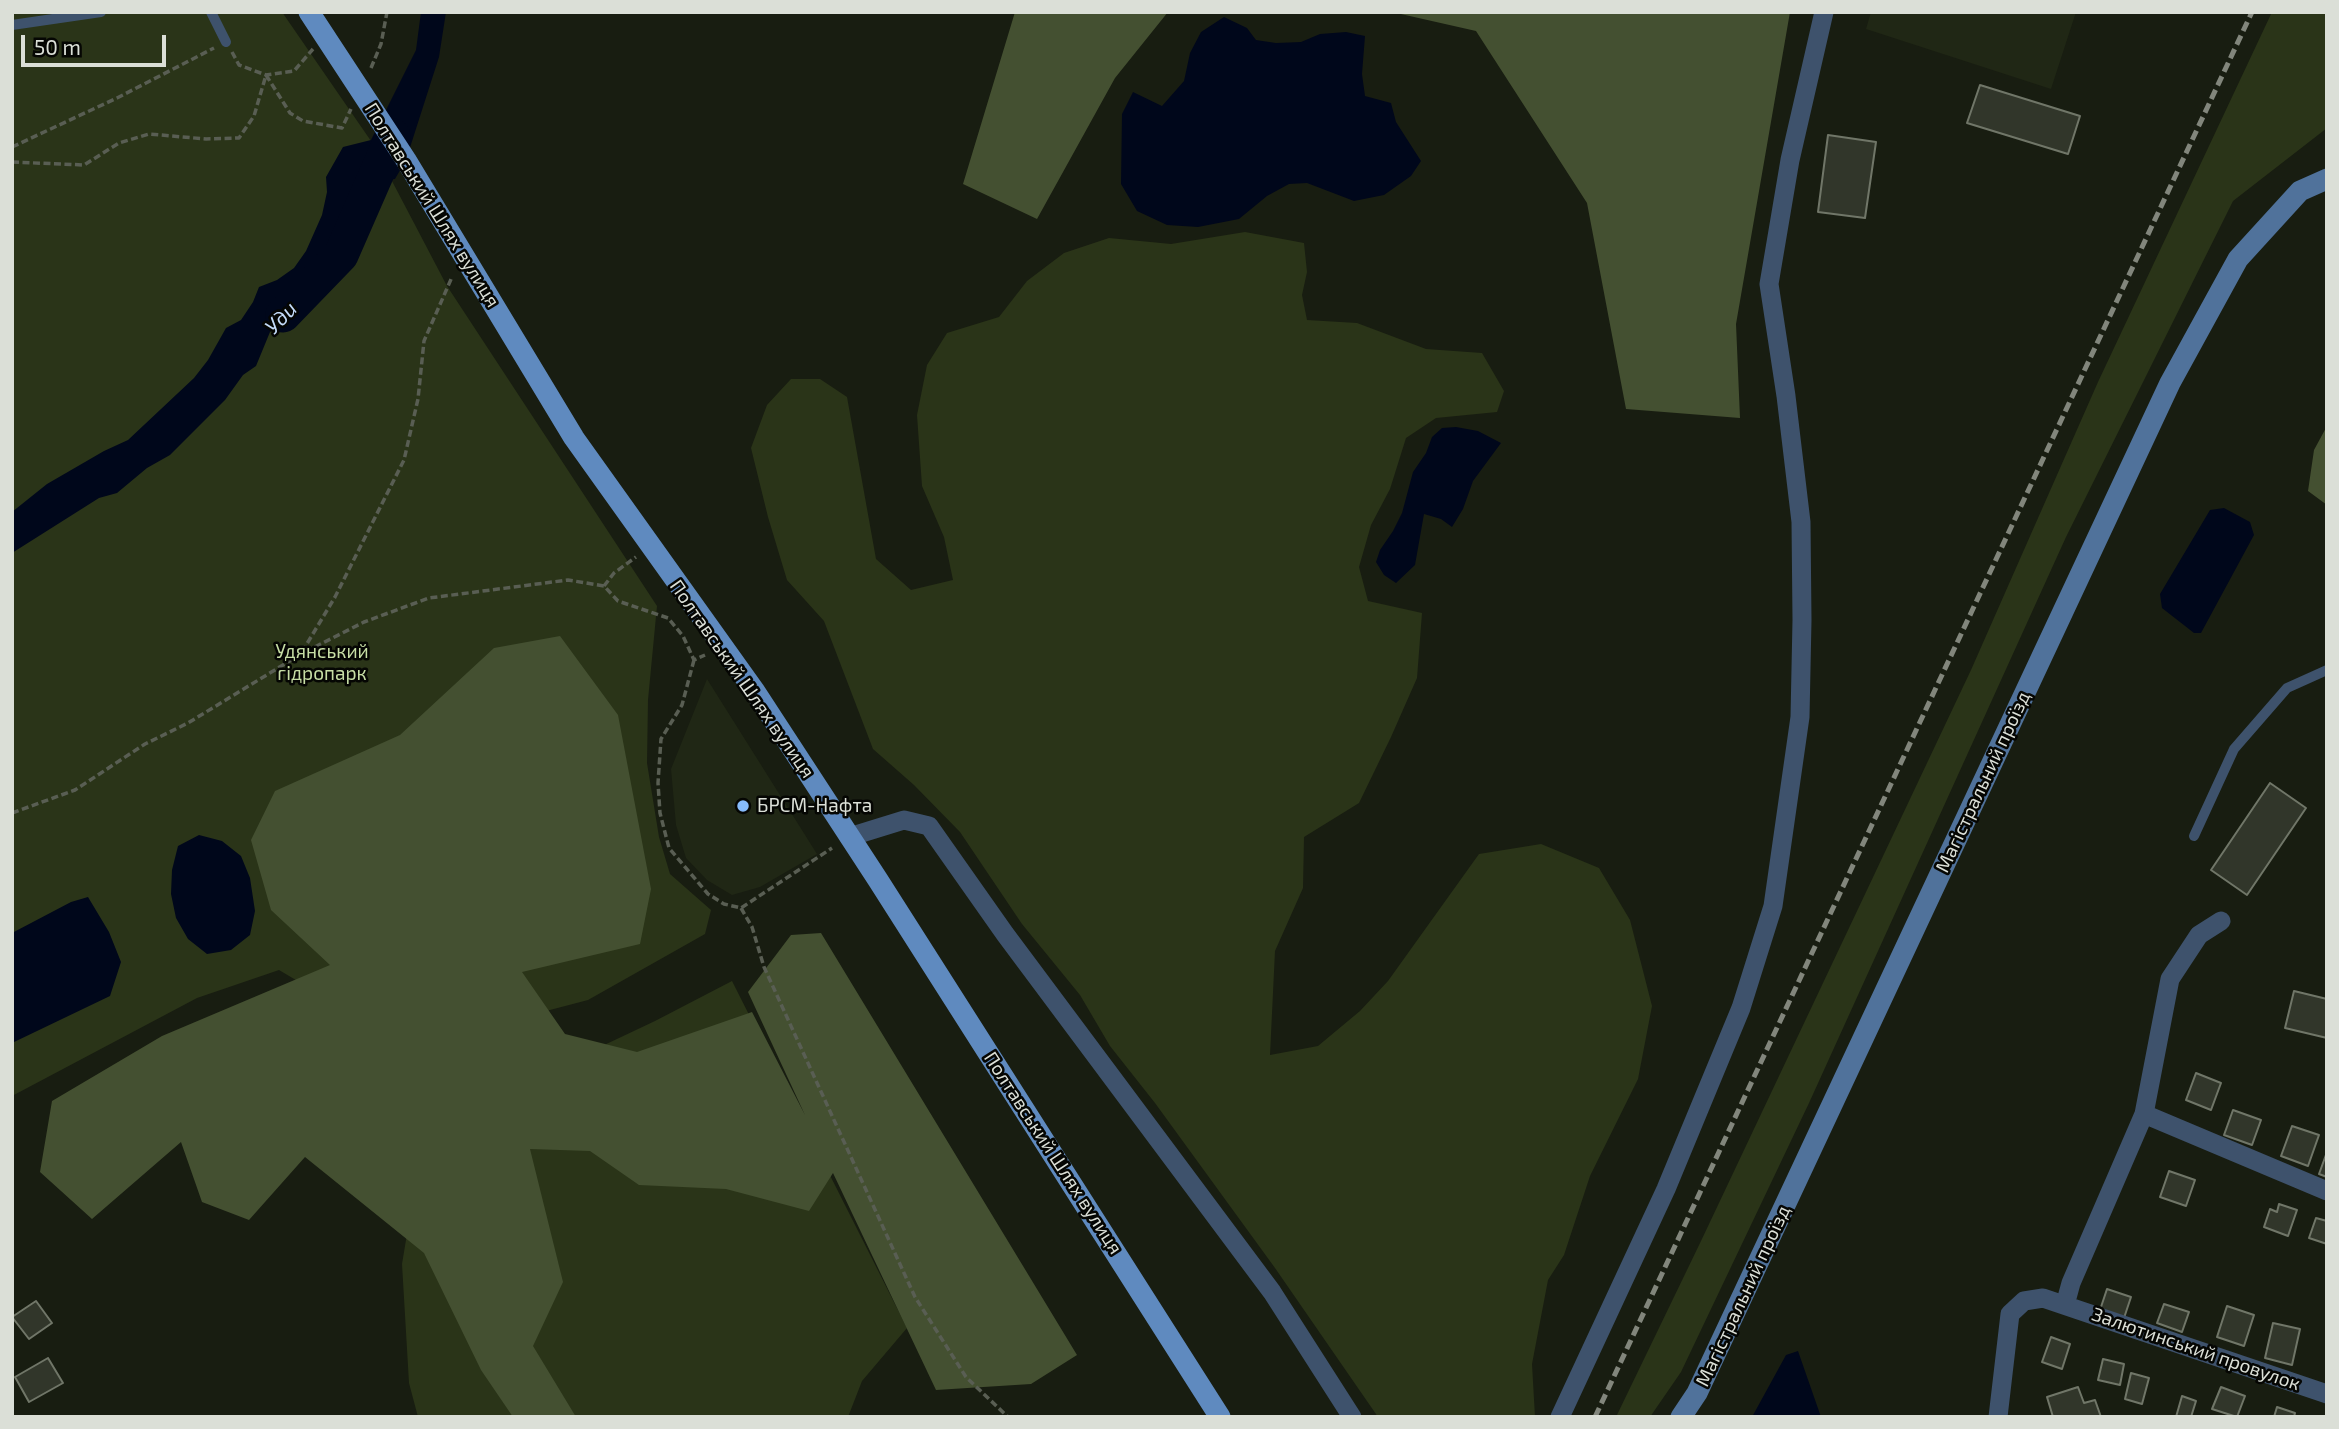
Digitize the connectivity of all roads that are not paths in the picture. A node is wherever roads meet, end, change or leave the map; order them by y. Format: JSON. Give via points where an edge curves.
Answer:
{"nodes":[{"id":1,"x":101,"y":12,"type":"edge"},
{"id":2,"x":211,"y":12,"type":"edge"},
{"id":3,"x":309,"y":12,"type":"edge"},
{"id":4,"x":1824,"y":12,"type":"edge"},
{"id":5,"x":12,"y":26,"type":"edge"},
{"id":6,"x":226,"y":41,"type":"road end"},
{"id":7,"x":2327,"y":179,"type":"edge"},
{"id":8,"x":2327,"y":670,"type":"edge"},
{"id":9,"x":849,"y":836,"type":"junction"},
{"id":10,"x":2194,"y":836,"type":"dead end"},
{"id":11,"x":2221,"y":921,"type":"dead end"},
{"id":12,"x":2144,"y":1114,"type":"junction"},
{"id":13,"x":2327,"y":1191,"type":"edge"},
{"id":14,"x":2065,"y":1305,"type":"junction"},
{"id":15,"x":2327,"y":1394,"type":"edge"},
{"id":16,"x":1220,"y":1417,"type":"edge"},
{"id":17,"x":1352,"y":1417,"type":"edge"},
{"id":18,"x":1560,"y":1417,"type":"edge"},
{"id":19,"x":1681,"y":1417,"type":"edge"},
{"id":20,"x":1998,"y":1417,"type":"edge"}],
"edges":[{"from":1,"to":5,"type":"lane"},
{"from":2,"to":6,"type":"lane"},
{"from":3,"to":9,"type":"main road","name":"Полтавський Шлях вулиця","via":[[406,160],[574,438],[754,690]]},
{"from":4,"to":18,"type":"street","via":[[1790,160],[1769,284],[1801,522],[1802,583],[1800,717],[1773,905],[1741,1008],[1672,1176]]},
{"from":7,"to":19,"type":"main road","name":"Магістральний проїзд","via":[[2300,191],[2238,259],[2170,383],[1697,1393]]},
{"from":8,"to":10,"type":"lane","via":[[2287,688],[2234,749]]},
{"from":9,"to":16,"type":"main road","name":"Полтавський Шлях вулиця"},
{"from":9,"to":17,"type":"street","via":[[904,820],[929,826],[1272,1292]]},
{"from":11,"to":12,"type":"street","via":[[2199,935],[2170,979]]},
{"from":12,"to":13,"type":"street"},
{"from":12,"to":14,"type":"street"},
{"from":14,"to":15,"type":"street","name":"Залютинський провулок"},
{"from":14,"to":20,"type":"street","name":"Залютинський провулок","via":[[2043,1298],[2024,1301],[2010,1314]]}]}
